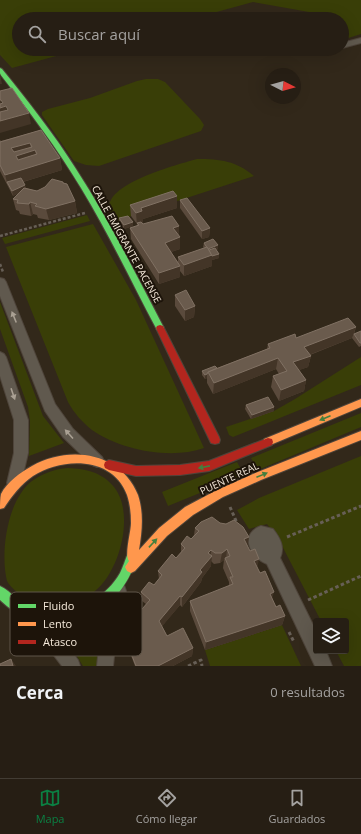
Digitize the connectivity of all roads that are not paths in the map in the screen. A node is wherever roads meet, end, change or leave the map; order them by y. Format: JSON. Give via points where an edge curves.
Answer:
{"nodes":[{"id":1,"x":361,"y":40,"type":"edge"},
{"id":2,"x":349,"y":44,"type":"edge"},
{"id":3,"x":0,"y":70,"type":"edge"},
{"id":4,"x":3,"y":280,"type":"edge"},
{"id":5,"x":0,"y":357,"type":"edge"},
{"id":6,"x":361,"y":403,"type":"edge"},
{"id":7,"x":361,"y":435,"type":"edge"},
{"id":8,"x":215,"y":440,"type":"dead end"},
{"id":9,"x":100,"y":462,"type":"junction"},
{"id":10,"x":14,"y":483,"type":"junction"},
{"id":11,"x":0,"y":504,"type":"edge"},
{"id":12,"x":273,"y":542,"type":"road end"},
{"id":13,"x":124,"y":579,"type":"junction"},
{"id":14,"x":0,"y":592,"type":"edge"},
{"id":15,"x":110,"y":592,"type":"edge"},
{"id":16,"x":119,"y":592,"type":"edge"},
{"id":17,"x":10,"y":604,"type":"edge"},
{"id":18,"x":313,"y":644,"type":"edge"},
{"id":19,"x":318,"y":654,"type":"edge"},
{"id":20,"x":64,"y":656,"type":"edge"},
{"id":21,"x":106,"y":656,"type":"edge"},
{"id":22,"x":72,"y":666,"type":"edge"},
{"id":23,"x":105,"y":666,"type":"edge"},
{"id":24,"x":324,"y":666,"type":"edge"}],
"edges":[{"from":1,"to":2,"type":"street"},
{"from":3,"to":8,"type":"main road","name":"CALLE EMIGRANTE PACENSE","via":[[56,145],[97,210],[154,315]]},
{"from":9,"to":4,"type":"street","one_way":true,"via":[[68,433],[50,407]]},
{"from":5,"to":10,"type":"street","one_way":true,"via":[[21,420],[21,453]]},
{"from":6,"to":9,"type":"main road","name":"PUENTE REAL","one_way":true,"via":[[209,466],[180,470],[136,471]]},
{"from":13,"to":7,"type":"main road","name":"PUENTE REAL","one_way":true,"via":[[163,532],[189,511],[257,477]]},
{"from":9,"to":10,"type":"main road","name":"PUENTE REAL","via":[[76,458],[49,463]]},
{"from":9,"to":13,"type":"main road","via":[[120,476],[136,504],[135,545]]},
{"from":10,"to":11,"type":"main road"},
{"from":12,"to":18,"type":"street","via":[[275,549],[272,558]]},
{"from":13,"to":15,"type":"main road","name":"PUENTE REAL"},
{"from":13,"to":16,"type":"street"},
{"from":14,"to":17,"type":"main road"},
{"from":19,"to":24,"type":"street"},
{"from":20,"to":22,"type":"street"},
{"from":21,"to":23,"type":"street"}]}
